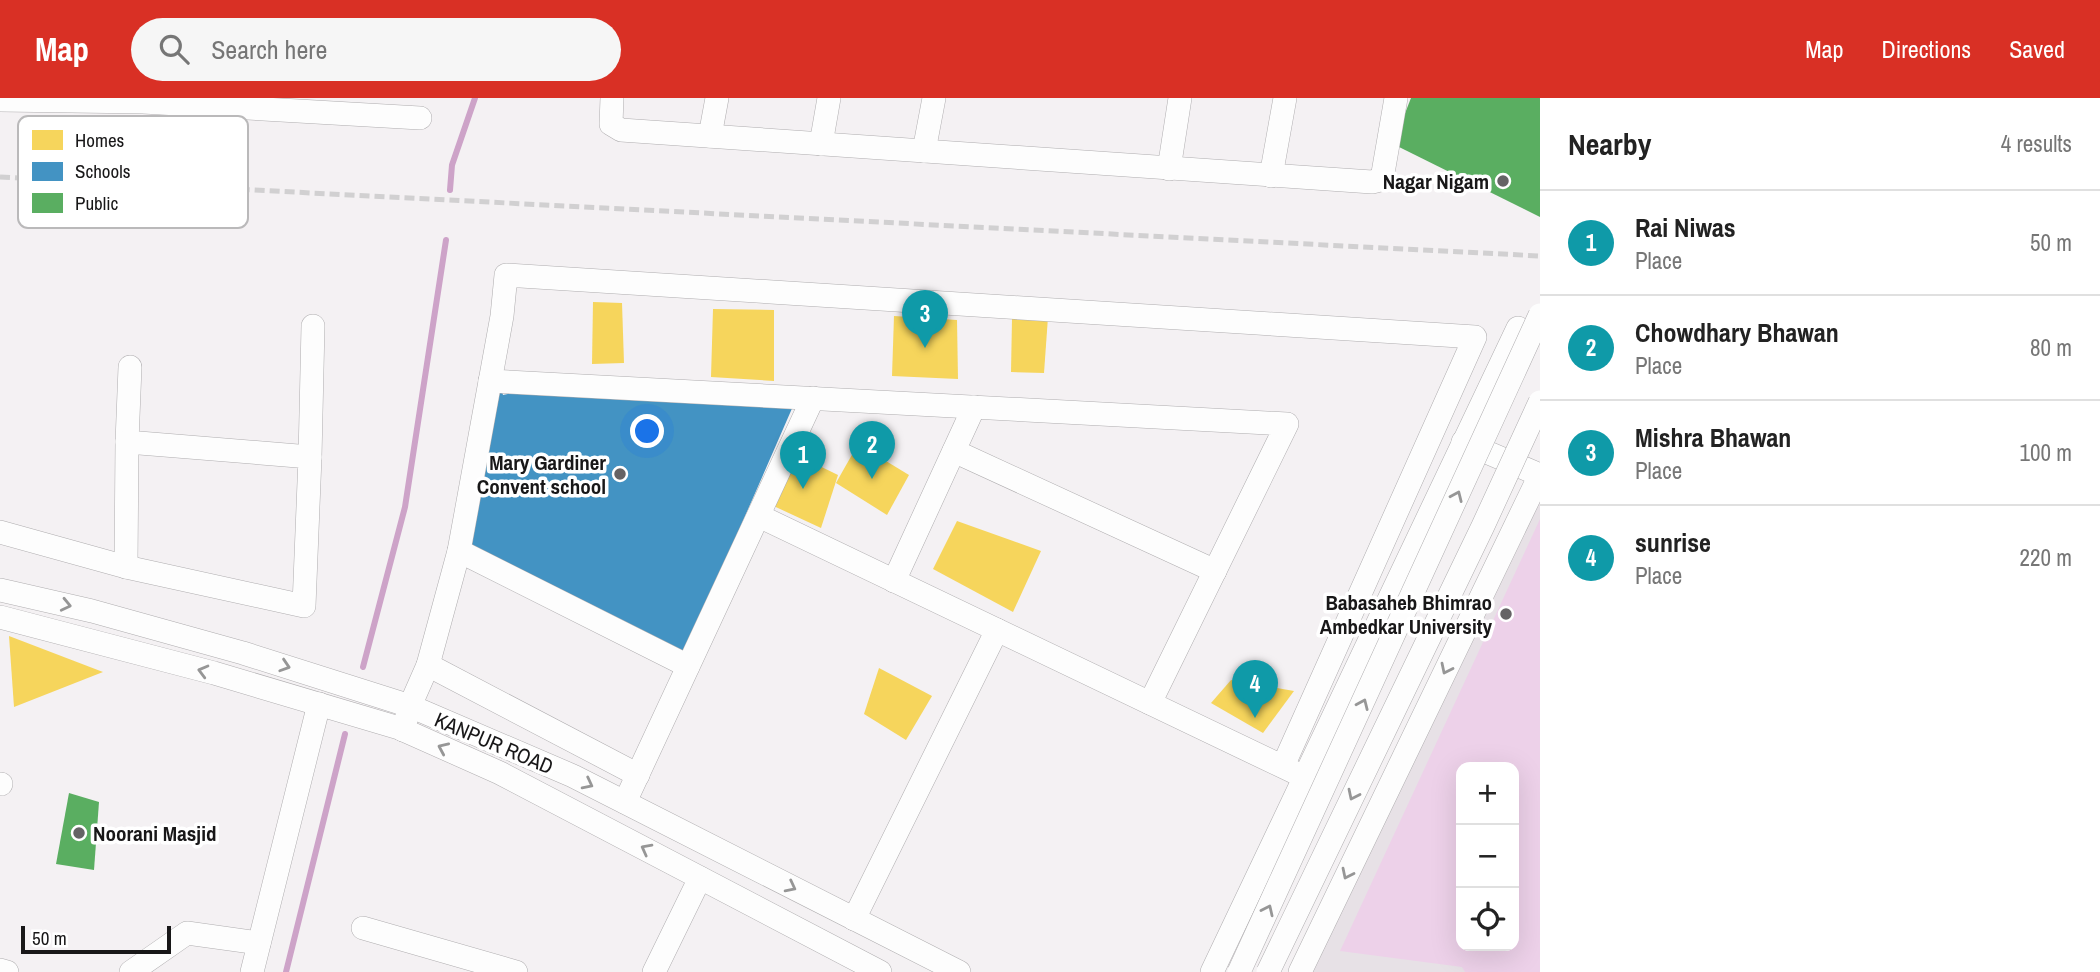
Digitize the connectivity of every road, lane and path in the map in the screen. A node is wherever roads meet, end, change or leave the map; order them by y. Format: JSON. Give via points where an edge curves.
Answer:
{"nodes":[{"id":1,"x":612,"y":98,"type":"edge"},
{"id":2,"x":718,"y":98,"type":"edge"},
{"id":3,"x":829,"y":98,"type":"edge"},
{"id":4,"x":934,"y":98,"type":"edge"},
{"id":5,"x":1180,"y":98,"type":"edge"},
{"id":6,"x":1285,"y":98,"type":"edge"},
{"id":7,"x":1396,"y":98,"type":"edge"},
{"id":8,"x":0,"y":100,"type":"edge"},
{"id":9,"x":144,"y":100,"type":"edge"},
{"id":10,"x":251,"y":103,"type":"edge"},
{"id":11,"x":420,"y":118,"type":"dead end"},
{"id":12,"x":710,"y":136,"type":"junction"},
{"id":13,"x":821,"y":144,"type":"junction"},
{"id":14,"x":924,"y":151,"type":"junction"},
{"id":15,"x":1170,"y":169,"type":"junction"},
{"id":16,"x":1271,"y":176,"type":"junction"},
{"id":17,"x":1540,"y":315,"type":"edge"},
{"id":18,"x":313,"y":326,"type":"dead end"},
{"id":19,"x":1518,"y":328,"type":"dead end"},
{"id":20,"x":130,"y":367,"type":"dead end"},
{"id":21,"x":490,"y":381,"type":"junction"},
{"id":22,"x":813,"y":398,"type":"junction"},
{"id":23,"x":1540,"y":402,"type":"edge"},
{"id":24,"x":974,"y":407,"type":"junction"},
{"id":25,"x":127,"y":442,"type":"junction"},
{"id":26,"x":1463,"y":442,"type":"junction"},
{"id":27,"x":954,"y":451,"type":"junction"},
{"id":28,"x":310,"y":457,"type":"junction"},
{"id":29,"x":1540,"y":475,"type":"edge"},
{"id":30,"x":759,"y":516,"type":"junction"},
{"id":31,"x":0,"y":532,"type":"edge"},
{"id":32,"x":459,"y":551,"type":"junction"},
{"id":33,"x":126,"y":567,"type":"junction"},
{"id":34,"x":1215,"y":571,"type":"junction"},
{"id":35,"x":894,"y":581,"type":"junction"},
{"id":36,"x":0,"y":590,"type":"edge"},
{"id":37,"x":0,"y":617,"type":"edge"},
{"id":38,"x":997,"y":630,"type":"junction"},
{"id":39,"x":428,"y":665,"type":"junction"},
{"id":40,"x":688,"y":666,"type":"junction"},
{"id":41,"x":1150,"y":703,"type":"junction"},
{"id":42,"x":319,"y":704,"type":"junction"},
{"id":43,"x":410,"y":706,"type":"junction"},
{"id":44,"x":403,"y":730,"type":"junction"},
{"id":45,"x":1293,"y":771,"type":"junction"},
{"id":46,"x":638,"y":775,"type":"junction"},
{"id":47,"x":625,"y":803,"type":"junction"},
{"id":48,"x":692,"y":836,"type":"junction"},
{"id":49,"x":677,"y":866,"type":"junction"},
{"id":50,"x":699,"y":878,"type":"junction"},
{"id":51,"x":854,"y":919,"type":"junction"},
{"id":52,"x":363,"y":928,"type":"dead end"},
{"id":53,"x":259,"y":943,"type":"junction"},
{"id":54,"x":0,"y":970,"type":"edge"},
{"id":55,"x":8,"y":972,"type":"edge"},
{"id":56,"x":131,"y":972,"type":"edge"},
{"id":57,"x":252,"y":972,"type":"edge"},
{"id":58,"x":516,"y":972,"type":"edge"},
{"id":59,"x":654,"y":972,"type":"edge"},
{"id":60,"x":880,"y":972,"type":"edge"},
{"id":61,"x":959,"y":972,"type":"edge"},
{"id":62,"x":1212,"y":972,"type":"edge"},
{"id":63,"x":1239,"y":972,"type":"edge"},
{"id":64,"x":1268,"y":972,"type":"edge"},
{"id":65,"x":1300,"y":972,"type":"edge"}],
"edges":[{"from":1,"to":12,"type":"street","via":[[611,124],[621,130]]},
{"from":2,"to":12,"type":"street"},
{"from":3,"to":13,"type":"street"},
{"from":4,"to":14,"type":"street"},
{"from":5,"to":15,"type":"street"},
{"from":6,"to":16,"type":"street"},
{"from":7,"to":16,"type":"street","via":[[1380,180]]},
{"from":8,"to":9,"type":"street"},
{"from":9,"to":10,"type":"street"},
{"from":10,"to":11,"type":"street"},
{"from":12,"to":13,"type":"street"},
{"from":13,"to":14,"type":"street"},
{"from":14,"to":15,"type":"street"},
{"from":15,"to":16,"type":"street"},
{"from":63,"to":17,"type":"street","one_way":true,"bridge":true},
{"from":18,"to":28,"type":"street"},
{"from":19,"to":26,"type":"street"},
{"from":20,"to":25,"type":"street"},
{"from":21,"to":22,"type":"street"},
{"from":21,"to":32,"type":"street"},
{"from":21,"to":45,"type":"street","via":[[506,275],[1475,337]]},
{"from":22,"to":24,"type":"street"},
{"from":22,"to":30,"type":"street"},
{"from":23,"to":64,"type":"street","one_way":true,"bridge":true},
{"from":24,"to":27,"type":"street"},
{"from":24,"to":34,"type":"street","via":[[1287,424]]},
{"from":25,"to":28,"type":"street"},
{"from":25,"to":33,"type":"street"},
{"from":26,"to":29,"type":"street"},
{"from":26,"to":45,"type":"street"},
{"from":27,"to":34,"type":"street"},
{"from":27,"to":35,"type":"street"},
{"from":28,"to":33,"type":"street","via":[[304,606]]},
{"from":29,"to":65,"type":"street","one_way":true},
{"from":30,"to":35,"type":"street"},
{"from":30,"to":40,"type":"street"},
{"from":31,"to":33,"type":"street"},
{"from":32,"to":39,"type":"street"},
{"from":32,"to":40,"type":"street"},
{"from":34,"to":41,"type":"street"},
{"from":35,"to":38,"type":"street"},
{"from":36,"to":43,"type":"street","name":"KANPUR ROAD","one_way":true,"via":[[243,653]]},
{"from":42,"to":37,"type":"street","one_way":true},
{"from":38,"to":41,"type":"street"},
{"from":38,"to":51,"type":"street"},
{"from":39,"to":43,"type":"street"},
{"from":39,"to":46,"type":"street"},
{"from":40,"to":46,"type":"street"},
{"from":41,"to":45,"type":"street"},
{"from":42,"to":44,"type":"street"},
{"from":42,"to":53,"type":"street"},
{"from":43,"to":44,"type":"street"},
{"from":43,"to":47,"type":"street","name":"KANPUR ROAD","one_way":true},
{"from":49,"to":44,"type":"street","one_way":true,"via":[[500,773]]},
{"from":45,"to":62,"type":"street"},
{"from":46,"to":47,"type":"street"},
{"from":47,"to":48,"type":"street","name":"KANPUR ROAD"},
{"from":48,"to":49,"type":"street"},
{"from":48,"to":51,"type":"street","name":"KANPUR ROAD","one_way":true},
{"from":49,"to":50,"type":"street"},
{"from":50,"to":59,"type":"street"},
{"from":50,"to":60,"type":"street"},
{"from":51,"to":61,"type":"street","name":"KANPUR ROAD"},
{"from":52,"to":58,"type":"street"},
{"from":53,"to":56,"type":"street","via":[[187,933]]},
{"from":53,"to":57,"type":"street"},
{"from":54,"to":55,"type":"street"}]}
